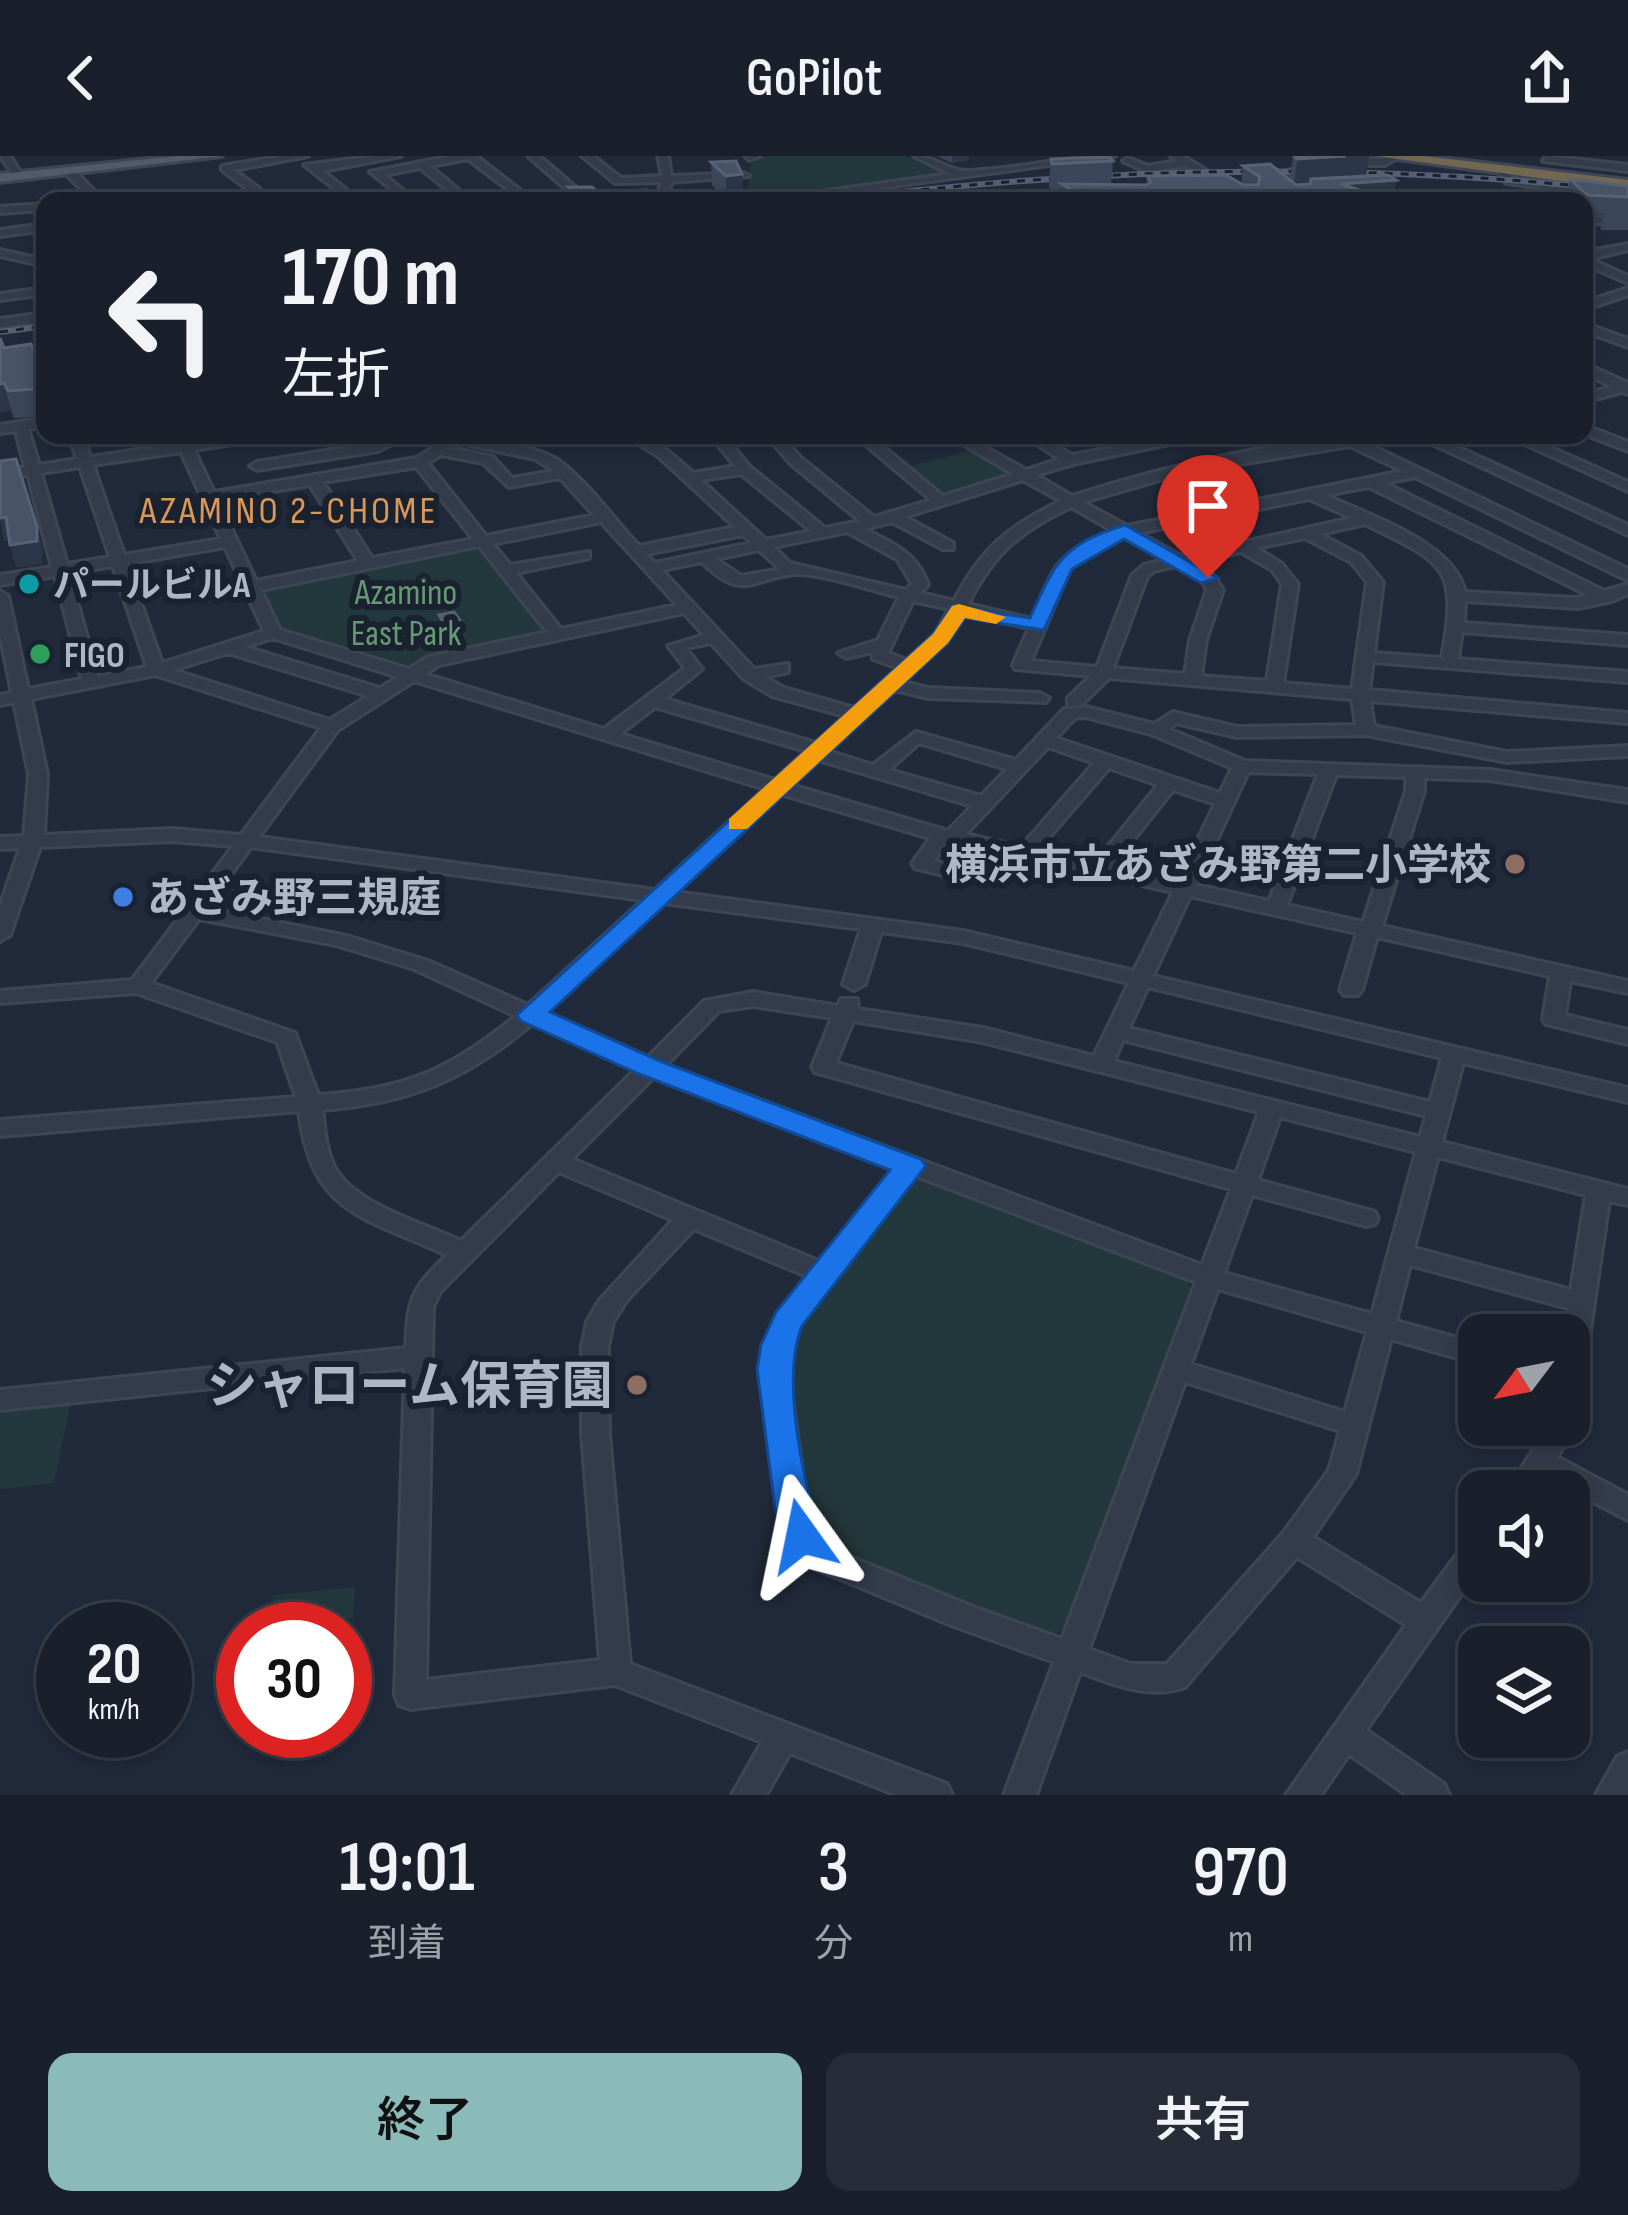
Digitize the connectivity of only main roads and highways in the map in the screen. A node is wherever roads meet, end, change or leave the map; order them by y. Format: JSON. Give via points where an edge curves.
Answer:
{"nodes":[{"id":1,"x":215,"y":156,"type":"edge"},
{"id":2,"x":1384,"y":156,"type":"edge"},
{"id":3,"x":1408,"y":156,"type":"edge"},
{"id":4,"x":1394,"y":157,"type":"edge"},
{"id":5,"x":146,"y":161,"type":"edge"},
{"id":6,"x":1542,"y":162,"type":"edge"},
{"id":7,"x":0,"y":178,"type":"edge"},
{"id":8,"x":1628,"y":184,"type":"edge"}],
"edges":[{"from":1,"to":5,"type":"main road"},
{"from":2,"to":4,"type":"highway"},
{"from":3,"to":6,"type":"highway"},
{"from":4,"to":8,"type":"highway"},
{"from":5,"to":7,"type":"main road"},
{"from":6,"to":8,"type":"highway"}]}
